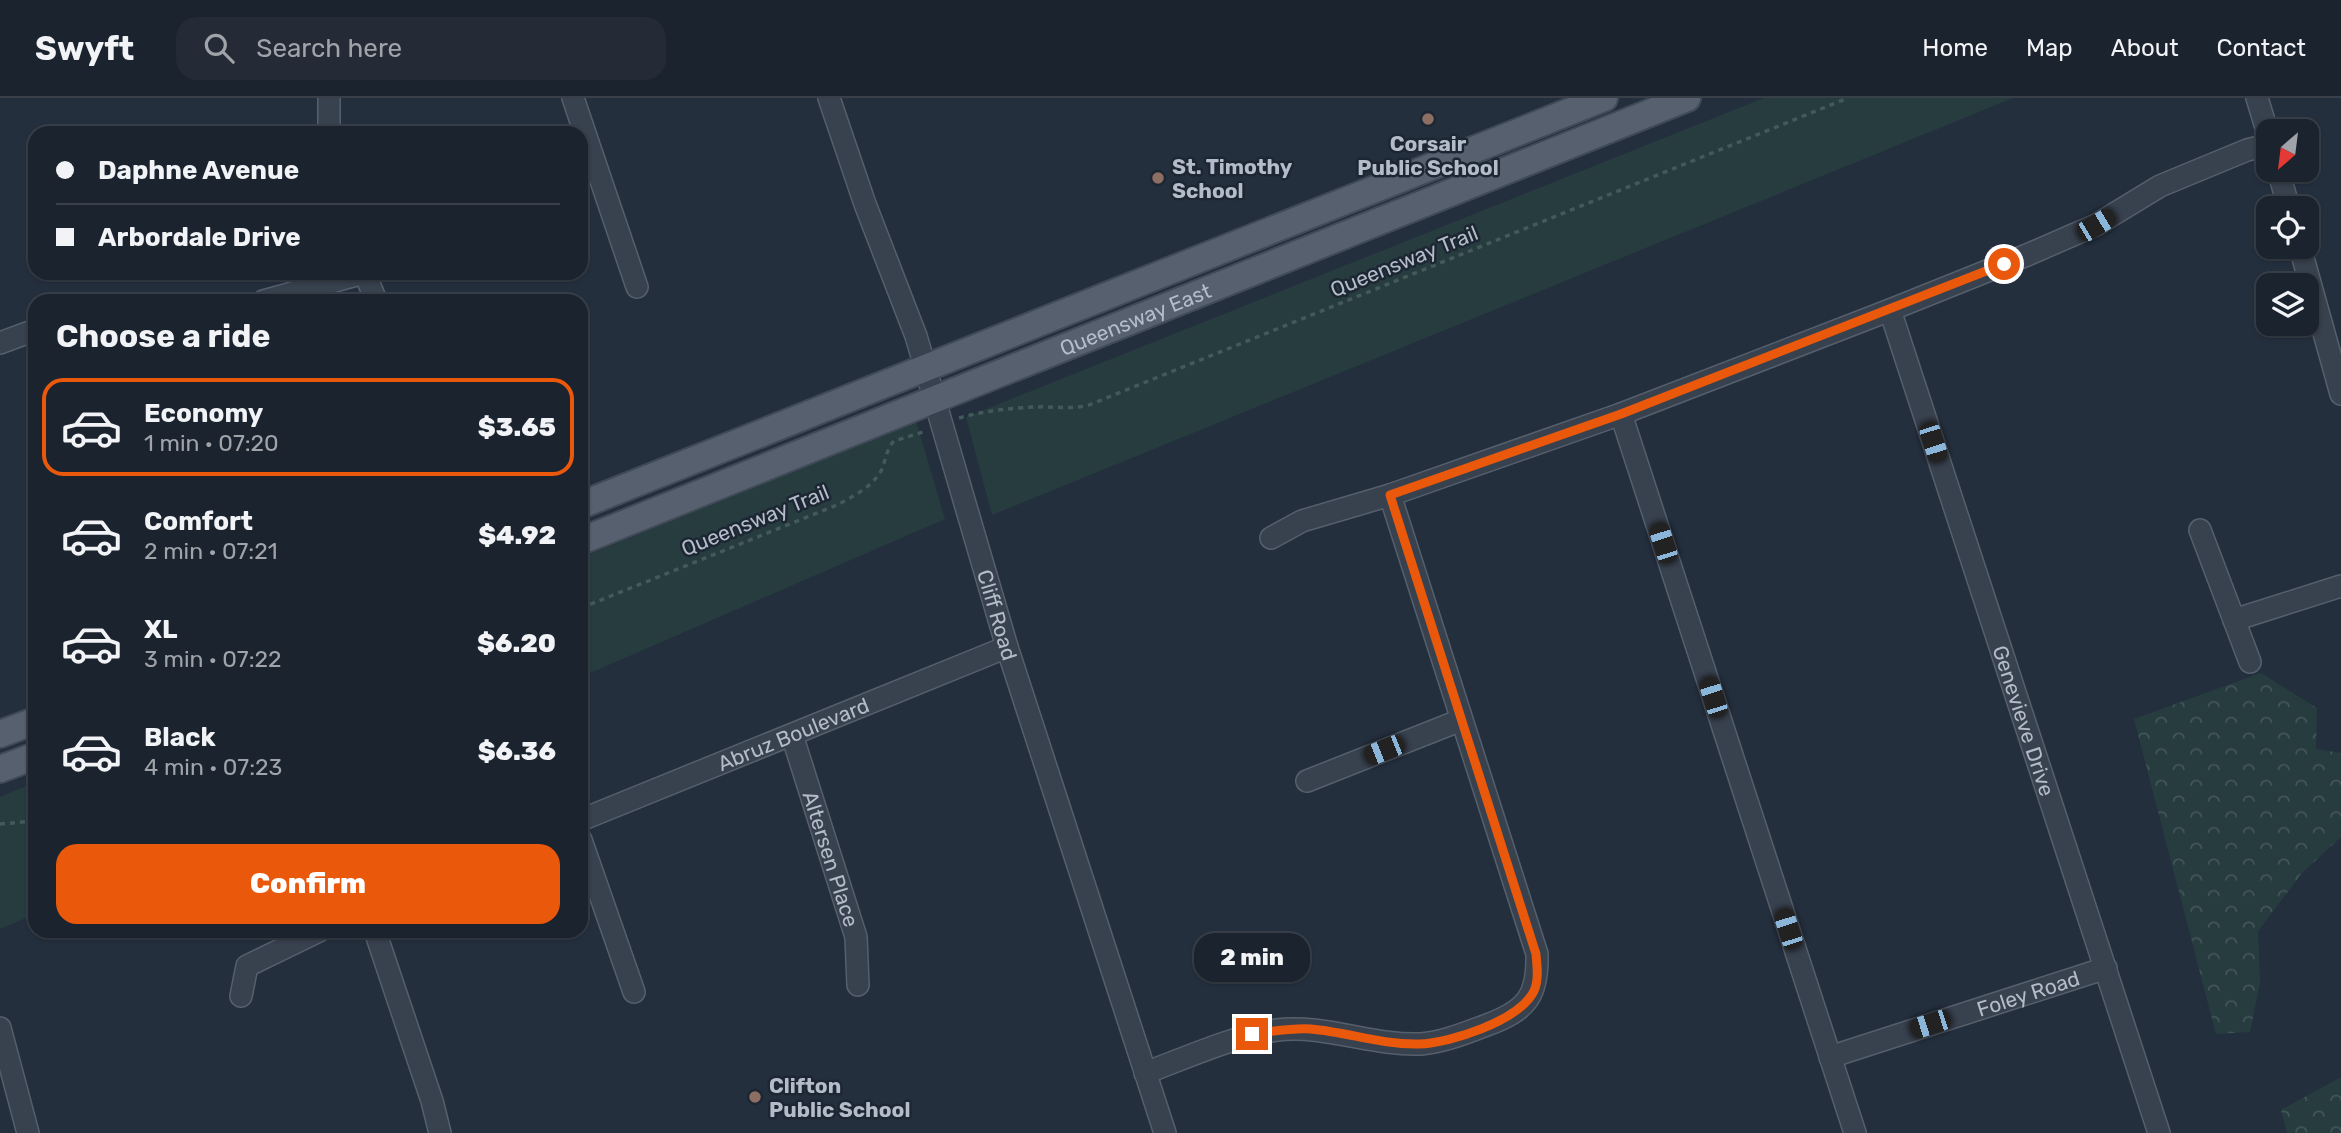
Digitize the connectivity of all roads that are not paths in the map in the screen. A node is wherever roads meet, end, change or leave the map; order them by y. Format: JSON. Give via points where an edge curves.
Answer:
{"nodes":[{"id":1,"x":329,"y":98,"type":"edge"},
{"id":2,"x":573,"y":98,"type":"edge"},
{"id":3,"x":829,"y":98,"type":"edge"},
{"id":4,"x":1604,"y":98,"type":"edge"},
{"id":5,"x":1687,"y":98,"type":"edge"},
{"id":6,"x":2256,"y":98,"type":"edge"},
{"id":7,"x":2263,"y":119,"type":"edge"},
{"id":8,"x":330,"y":126,"type":"edge"},
{"id":9,"x":582,"y":126,"type":"edge"},
{"id":10,"x":588,"y":142,"type":"edge"},
{"id":11,"x":2256,"y":148,"type":"edge"},
{"id":12,"x":2303,"y":259,"type":"edge"},
{"id":13,"x":340,"y":280,"type":"edge"},
{"id":14,"x":637,"y":287,"type":"dead end"},
{"id":15,"x":288,"y":294,"type":"edge"},
{"id":16,"x":1890,"y":310,"type":"junction"},
{"id":17,"x":28,"y":333,"type":"edge"},
{"id":18,"x":0,"y":344,"type":"edge"},
{"id":19,"x":926,"y":368,"type":"junction"},
{"id":20,"x":2341,"y":394,"type":"edge"},
{"id":21,"x":935,"y":400,"type":"junction"},
{"id":22,"x":1621,"y":414,"type":"junction"},
{"id":23,"x":1390,"y":495,"type":"junction"},
{"id":24,"x":588,"y":502,"type":"edge"},
{"id":25,"x":2200,"y":530,"type":"dead end"},
{"id":26,"x":588,"y":538,"type":"edge"},
{"id":27,"x":1271,"y":538,"type":"dead end"},
{"id":28,"x":2341,"y":586,"type":"edge"},
{"id":29,"x":2234,"y":621,"type":"junction"},
{"id":30,"x":1007,"y":647,"type":"junction"},
{"id":31,"x":2250,"y":662,"type":"dead end"},
{"id":32,"x":1461,"y":720,"type":"junction"},
{"id":33,"x":28,"y":723,"type":"edge"},
{"id":34,"x":0,"y":734,"type":"edge"},
{"id":35,"x":792,"y":735,"type":"junction"},
{"id":36,"x":28,"y":759,"type":"edge"},
{"id":37,"x":0,"y":769,"type":"edge"},
{"id":38,"x":1307,"y":781,"type":"dead end"},
{"id":39,"x":588,"y":817,"type":"edge"},
{"id":40,"x":588,"y":860,"type":"edge"},
{"id":41,"x":304,"y":938,"type":"edge"},
{"id":42,"x":377,"y":938,"type":"edge"},
{"id":43,"x":2106,"y":968,"type":"junction"},
{"id":44,"x":858,"y":985,"type":"dead end"},
{"id":45,"x":634,"y":992,"type":"dead end"},
{"id":46,"x":241,"y":996,"type":"dead end"},
{"id":47,"x":0,"y":1028,"type":"edge"},
{"id":48,"x":1830,"y":1057,"type":"junction"},
{"id":49,"x":1145,"y":1073,"type":"junction"},
{"id":50,"x":28,"y":1133,"type":"edge"},
{"id":51,"x":440,"y":1133,"type":"edge"},
{"id":52,"x":1164,"y":1133,"type":"edge"},
{"id":53,"x":1854,"y":1133,"type":"edge"},
{"id":54,"x":2159,"y":1133,"type":"edge"}],
"edges":[{"from":1,"to":8,"type":"street"},
{"from":2,"to":9,"type":"street"},
{"from":3,"to":19,"type":"street","name":"Cliff Road"},
{"from":4,"to":19,"type":"main road","name":"Queensway East"},
{"from":5,"to":21,"type":"main road","name":"Queensway East"},
{"from":6,"to":7,"type":"street"},
{"from":10,"to":14,"type":"street"},
{"from":11,"to":16,"type":"street","via":[[2160,186],[2096,225]]},
{"from":12,"to":20,"type":"street"},
{"from":13,"to":15,"type":"street"},
{"from":16,"to":22,"type":"street"},
{"from":16,"to":43,"type":"street","name":"Genevieve Drive"},
{"from":17,"to":18,"type":"street"},
{"from":19,"to":21,"type":"street","name":"Cliff Road"},
{"from":19,"to":24,"type":"main road","name":"Queensway East"},
{"from":21,"to":26,"type":"main road","name":"Queensway East"},
{"from":21,"to":30,"type":"street","name":"Cliff Road"},
{"from":22,"to":23,"type":"street"},
{"from":22,"to":48,"type":"street"},
{"from":23,"to":27,"type":"street","via":[[1302,521]]},
{"from":23,"to":32,"type":"street"},
{"from":25,"to":29,"type":"street"},
{"from":28,"to":29,"type":"street"},
{"from":29,"to":31,"type":"street"},
{"from":30,"to":35,"type":"street","name":"Abruz Boulevard"},
{"from":30,"to":49,"type":"street","name":"Cliff Road"},
{"from":32,"to":38,"type":"street"},
{"from":32,"to":49,"type":"street","via":[[1536,954],[1534,991],[1522,1006],[1499,1021],[1443,1041],[1419,1044],[1312,1029],[1279,1030],[1252,1034]]},
{"from":33,"to":34,"type":"main road"},
{"from":35,"to":39,"type":"street","name":"Abruz Boulevard"},
{"from":35,"to":44,"type":"street","name":"Altersen Place","via":[[856,937]]},
{"from":36,"to":37,"type":"main road"},
{"from":40,"to":45,"type":"street"},
{"from":41,"to":46,"type":"street","via":[[247,965]]},
{"from":42,"to":51,"type":"street"},
{"from":43,"to":48,"type":"street","name":"Foley Road"},
{"from":43,"to":54,"type":"street","name":"Genevieve Drive"},
{"from":47,"to":50,"type":"street"},
{"from":48,"to":53,"type":"street"},
{"from":49,"to":52,"type":"street","name":"Cliff Road"}]}
